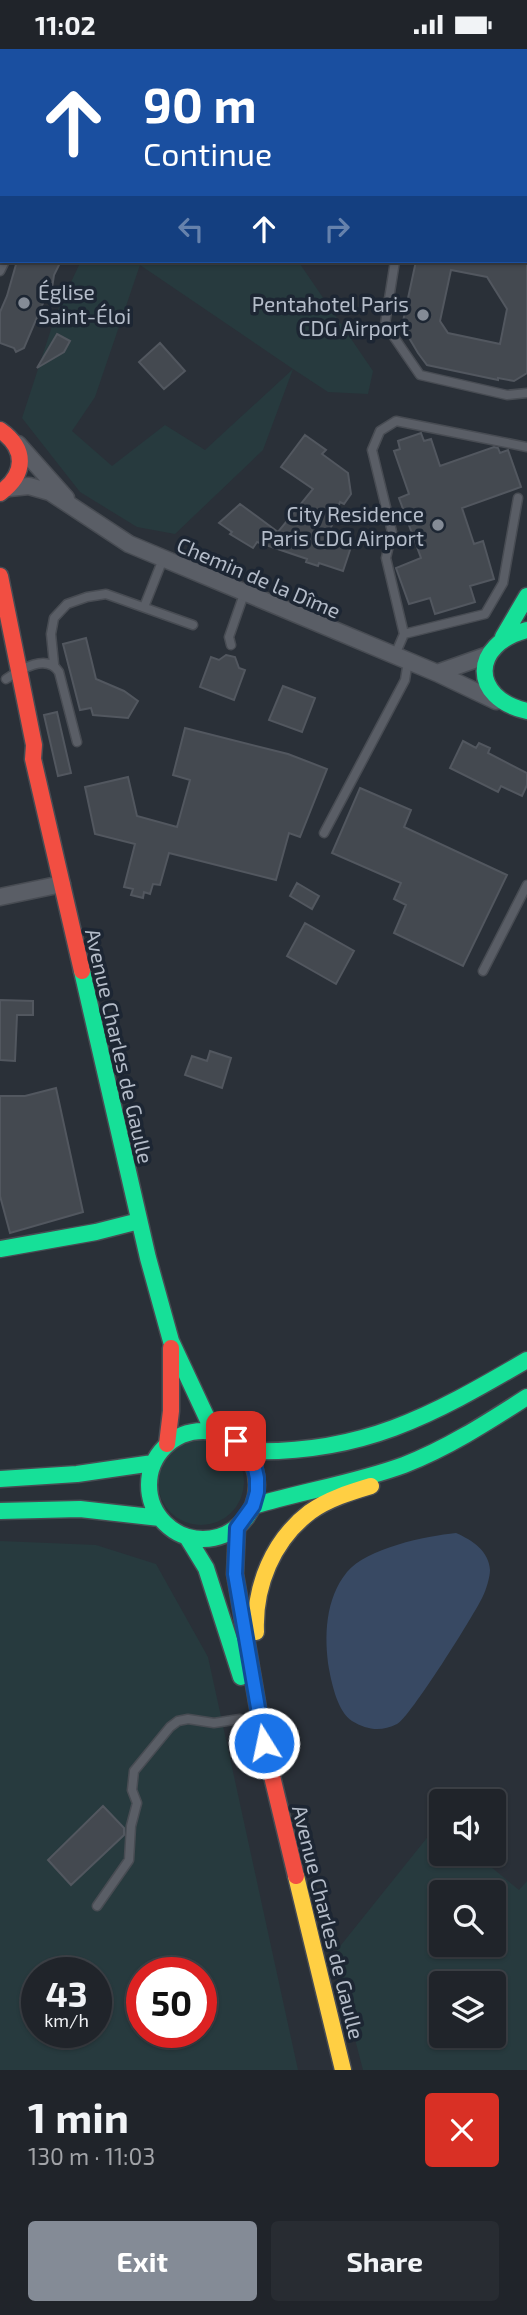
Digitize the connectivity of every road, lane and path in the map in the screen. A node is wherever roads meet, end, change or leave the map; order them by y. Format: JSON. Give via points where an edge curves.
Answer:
{"nodes":[{"id":1,"x":395,"y":263,"type":"edge"},
{"id":2,"x":527,"y":393,"type":"edge"},
{"id":3,"x":0,"y":430,"type":"edge"},
{"id":4,"x":15,"y":441,"type":"junction"},
{"id":5,"x":527,"y":447,"type":"edge"},
{"id":6,"x":4,"y":490,"type":"edge"},
{"id":7,"x":519,"y":498,"type":"dead end"},
{"id":8,"x":72,"y":505,"type":"junction"},
{"id":9,"x":163,"y":559,"type":"junction"},
{"id":10,"x":0,"y":576,"type":"edge"},
{"id":11,"x":244,"y":594,"type":"junction"},
{"id":12,"x":527,"y":596,"type":"edge"},
{"id":13,"x":144,"y":607,"type":"junction"},
{"id":14,"x":193,"y":625,"type":"dead end"},
{"id":15,"x":527,"y":630,"type":"edge"},
{"id":16,"x":404,"y":634,"type":"junction"},
{"id":17,"x":503,"y":637,"type":"junction"},
{"id":18,"x":231,"y":645,"type":"dead end"},
{"id":19,"x":0,"y":654,"type":"edge"},
{"id":20,"x":488,"y":655,"type":"junction"},
{"id":21,"x":402,"y":658,"type":"junction"},
{"id":22,"x":54,"y":664,"type":"junction"},
{"id":23,"x":438,"y":673,"type":"junction"},
{"id":24,"x":13,"y":675,"type":"junction"},
{"id":25,"x":500,"y":703,"type":"junction"},
{"id":26,"x":526,"y":712,"type":"edge"},
{"id":27,"x":77,"y":743,"type":"dead end"},
{"id":28,"x":324,"y":833,"type":"dead end"},
{"id":29,"x":62,"y":884,"type":"junction"},
{"id":30,"x":527,"y":885,"type":"edge"},
{"id":31,"x":0,"y":897,"type":"edge"},
{"id":32,"x":483,"y":971,"type":"dead end"},
{"id":33,"x":139,"y":1221,"type":"junction"},
{"id":34,"x":0,"y":1248,"type":"edge"},
{"id":35,"x":171,"y":1341,"type":"junction"},
{"id":36,"x":527,"y":1360,"type":"edge"},
{"id":37,"x":527,"y":1397,"type":"edge"},
{"id":38,"x":214,"y":1431,"type":"junction"},
{"id":39,"x":167,"y":1444,"type":"junction"},
{"id":40,"x":246,"y":1451,"type":"junction"},
{"id":41,"x":153,"y":1463,"type":"junction"},
{"id":42,"x":406,"y":1465,"type":"junction"},
{"id":43,"x":0,"y":1479,"type":"edge"},
{"id":44,"x":253,"y":1506,"type":"junction"},
{"id":45,"x":0,"y":1511,"type":"edge"},
{"id":46,"x":160,"y":1518,"type":"junction"},
{"id":47,"x":237,"y":1528,"type":"junction"},
{"id":48,"x":187,"y":1537,"type":"junction"},
{"id":49,"x":240,"y":1719,"type":"dead end"},
{"id":50,"x":264,"y":1743,"type":"junction"},
{"id":51,"x":97,"y":1906,"type":"dead end"},
{"id":52,"x":342,"y":2070,"type":"edge"}],
"edges":[{"from":1,"to":2,"type":"lane","via":[[386,324],[420,375],[507,395]]},
{"from":3,"to":4,"type":"main road"},
{"from":4,"to":6,"type":"main road","via":[[20,471]]},
{"from":4,"to":8,"type":"street","name":"Chemin de la Dîme"},
{"from":5,"to":16,"type":"lane","via":[[396,421],[380,431],[372,450],[392,532],[386,558]]},
{"from":6,"to":8,"type":"street","name":"Chemin de la Dîme","via":[[29,487]]},
{"from":7,"to":16,"type":"lane","via":[[503,583],[485,614]]},
{"from":8,"to":9,"type":"street","name":"Chemin de la Dîme","via":[[129,544]]},
{"from":9,"to":11,"type":"street","name":"Chemin de la Dîme"},
{"from":9,"to":13,"type":"lane"},
{"from":10,"to":24,"type":"main road","name":"Avenue Charles de Gaulle"},
{"from":11,"to":18,"type":"lane","via":[[229,637]]},
{"from":11,"to":21,"type":"street","name":"Chemin de la Dîme"},
{"from":12,"to":17,"type":"main road"},
{"from":13,"to":14,"type":"lane"},
{"from":13,"to":22,"type":"lane","via":[[106,594],[66,604],[52,626]]},
{"from":15,"to":17,"type":"main road"},
{"from":16,"to":21,"type":"lane"},
{"from":17,"to":20,"type":"main road"},
{"from":19,"to":24,"type":"main road","name":"Avenue Charles de Gaulle"},
{"from":20,"to":23,"type":"street"},
{"from":20,"to":25,"type":"main road","via":[[486,681]]},
{"from":21,"to":23,"type":"street","name":"Chemin de la Dîme"},
{"from":21,"to":28,"type":"lane","via":[[405,680]]},
{"from":22,"to":24,"type":"lane","via":[[46,661]]},
{"from":22,"to":27,"type":"lane"},
{"from":23,"to":25,"type":"street","name":"Chemin de la Dîme"},
{"from":24,"to":29,"type":"main road","name":"Avenue Charles de Gaulle","via":[[34,745],[33,759]]},
{"from":25,"to":26,"type":"main road"},
{"from":29,"to":31,"type":"street"},
{"from":29,"to":33,"type":"main road","name":"Avenue Charles de Gaulle"},
{"from":30,"to":32,"type":"lane"},
{"from":33,"to":34,"type":"main road"},
{"from":33,"to":35,"type":"main road","name":"Avenue Charles de Gaulle"},
{"from":35,"to":38,"type":"main road","name":"Avenue Charles de Gaulle"},
{"from":35,"to":39,"type":"main road","name":"Avenue Charles de Gaulle"},
{"from":36,"to":40,"type":"main road","via":[[459,1400],[377,1435],[323,1448]]},
{"from":37,"to":42,"type":"main road","via":[[474,1431]]},
{"from":38,"to":39,"type":"main road","via":[[180,1435]]},
{"from":38,"to":40,"type":"main road"},
{"from":39,"to":41,"type":"main road"},
{"from":40,"to":44,"type":"main road","via":[[257,1478]]},
{"from":41,"to":43,"type":"main road","via":[[57,1477]]},
{"from":41,"to":46,"type":"main road","via":[[149,1492]]},
{"from":42,"to":44,"type":"main road"},
{"from":42,"to":50,"type":"main road","via":[[381,1482],[311,1511],[287,1535],[269,1563],[253,1613],[265,1706]]},
{"from":44,"to":47,"type":"main road"},
{"from":45,"to":46,"type":"main road","via":[[80,1509]]},
{"from":46,"to":48,"type":"main road"},
{"from":47,"to":48,"type":"main road","via":[[221,1537]]},
{"from":47,"to":50,"type":"main road","name":"Avenue Charles de Gaulle","via":[[235,1574]]},
{"from":48,"to":50,"type":"main road","name":"Avenue Charles de Gaulle","via":[[206,1568]]},
{"from":49,"to":51,"type":"lane","via":[[178,1721],[134,1771],[132,1790],[137,1803],[129,1860]]},
{"from":50,"to":52,"type":"main road","name":"Avenue Charles de Gaulle"}]}
